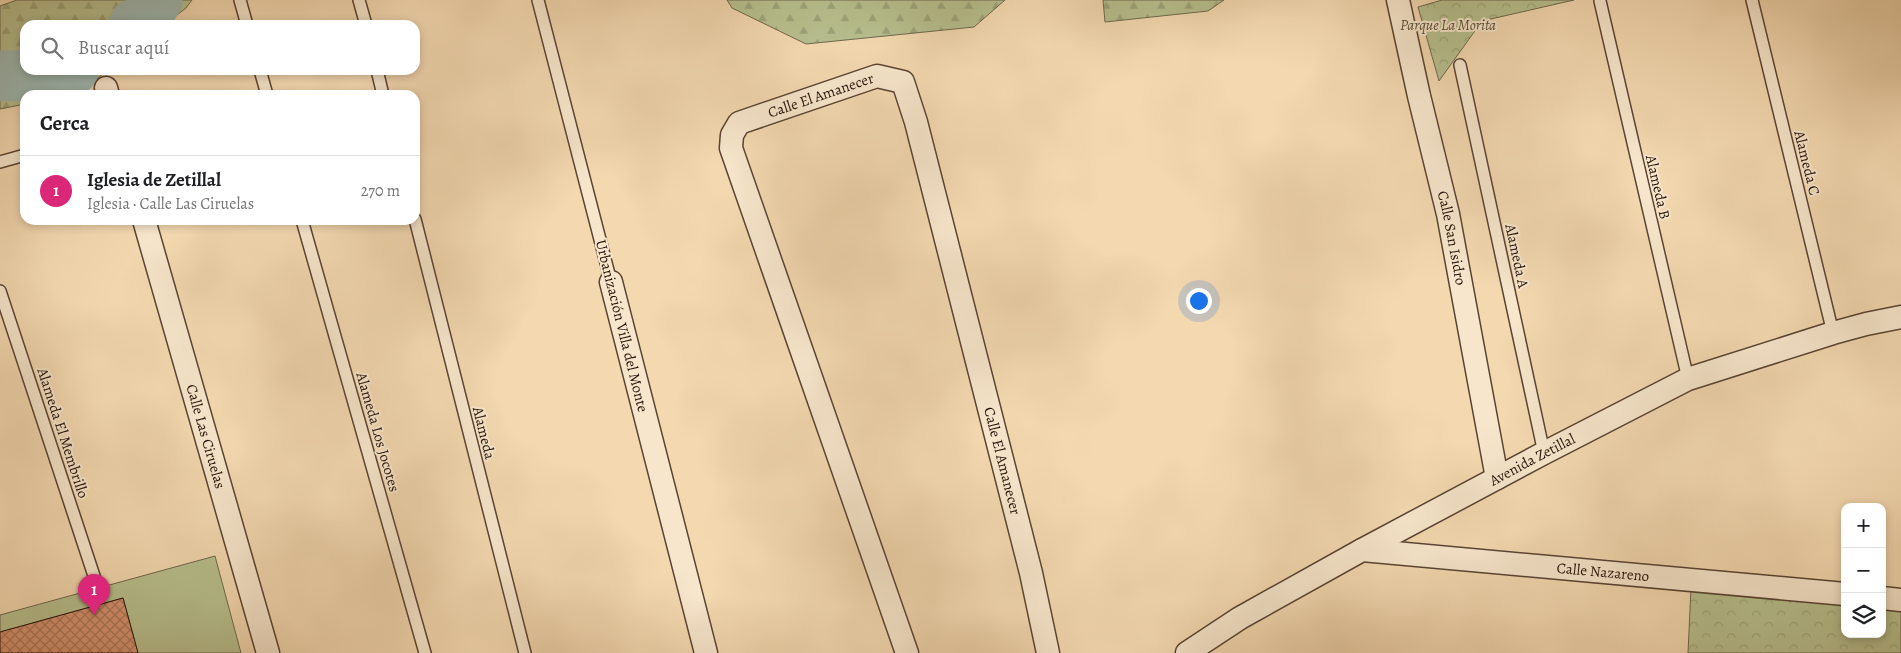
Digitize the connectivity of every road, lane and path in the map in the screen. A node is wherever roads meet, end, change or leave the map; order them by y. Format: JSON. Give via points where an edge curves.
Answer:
{"nodes":[{"id":1,"x":240,"y":0,"type":"edge"},
{"id":2,"x":359,"y":0,"type":"edge"},
{"id":3,"x":538,"y":0,"type":"edge"},
{"id":4,"x":1398,"y":0,"type":"edge"},
{"id":5,"x":1752,"y":0,"type":"edge"},
{"id":6,"x":1600,"y":1,"type":"edge"},
{"id":7,"x":246,"y":20,"type":"edge"},
{"id":8,"x":365,"y":20,"type":"edge"},
{"id":9,"x":1460,"y":65,"type":"dead end"},
{"id":10,"x":261,"y":75,"type":"edge"},
{"id":11,"x":378,"y":75,"type":"edge"},
{"id":12,"x":266,"y":90,"type":"edge"},
{"id":13,"x":383,"y":90,"type":"edge"},
{"id":14,"x":20,"y":156,"type":"edge"},
{"id":15,"x":0,"y":162,"type":"edge"},
{"id":16,"x":145,"y":225,"type":"edge"},
{"id":17,"x":303,"y":225,"type":"edge"},
{"id":18,"x":416,"y":225,"type":"edge"},
{"id":19,"x":611,"y":282,"type":"joint"},
{"id":20,"x":0,"y":291,"type":"edge"},
{"id":21,"x":1901,"y":317,"type":"edge"},
{"id":22,"x":1833,"y":333,"type":"junction"},
{"id":23,"x":1688,"y":379,"type":"junction"},
{"id":24,"x":1544,"y":453,"type":"junction"},
{"id":25,"x":1497,"y":478,"type":"junction"},
{"id":26,"x":1362,"y":550,"type":"junction"},
{"id":27,"x":97,"y":585,"type":"dead end"},
{"id":28,"x":1841,"y":594,"type":"edge"},
{"id":29,"x":1886,"y":598,"type":"edge"},
{"id":30,"x":1901,"y":600,"type":"edge"},
{"id":31,"x":268,"y":653,"type":"edge"},
{"id":32,"x":425,"y":653,"type":"edge"},
{"id":33,"x":525,"y":653,"type":"edge"},
{"id":34,"x":706,"y":653,"type":"edge"},
{"id":35,"x":907,"y":653,"type":"edge"},
{"id":36,"x":1048,"y":653,"type":"edge"},
{"id":37,"x":1187,"y":653,"type":"edge"}],
"edges":[{"from":1,"to":7,"type":"lane"},
{"from":2,"to":8,"type":"lane"},
{"from":3,"to":19,"type":"lane","name":"Urbanización Villa del Monte"},
{"from":4,"to":25,"type":"street","name":"Calle San Isidro","via":[[1448,214]]},
{"from":5,"to":22,"type":"lane","name":"Alameda C"},
{"from":6,"to":23,"type":"lane","name":"Alameda B"},
{"from":9,"to":24,"type":"lane","name":"Alameda A"},
{"from":10,"to":12,"type":"lane"},
{"from":11,"to":13,"type":"lane"},
{"from":14,"to":15,"type":"lane"},
{"from":16,"to":31,"type":"street","name":"Calle Las Ciruelas"},
{"from":17,"to":32,"type":"lane","name":"Alameda Los Jocotes"},
{"from":18,"to":33,"type":"lane","name":"Alameda"},
{"from":19,"to":34,"type":"street","name":"Urbanización Villa del Monte"},
{"from":20,"to":27,"type":"lane","name":"Alameda El Membrillo"},
{"from":21,"to":22,"type":"street","name":"Avenida Zetillal"},
{"from":22,"to":23,"type":"street","name":"Avenida Zetillal"},
{"from":23,"to":24,"type":"street","name":"Avenida Zetillal"},
{"from":24,"to":25,"type":"street","name":"Avenida Zetillal"},
{"from":25,"to":26,"type":"street","name":"Avenida Zetillal"},
{"from":26,"to":28,"type":"street","name":"Calle Nazareno"},
{"from":26,"to":37,"type":"street","name":"Avenida Zetillal","via":[[1240,618]]},
{"from":29,"to":30,"type":"street"},
{"from":35,"to":36,"type":"street","name":"Calle El Amanecer","via":[[731,148],[732,135],[739,123],[877,76],[903,82],[916,122]]}]}
